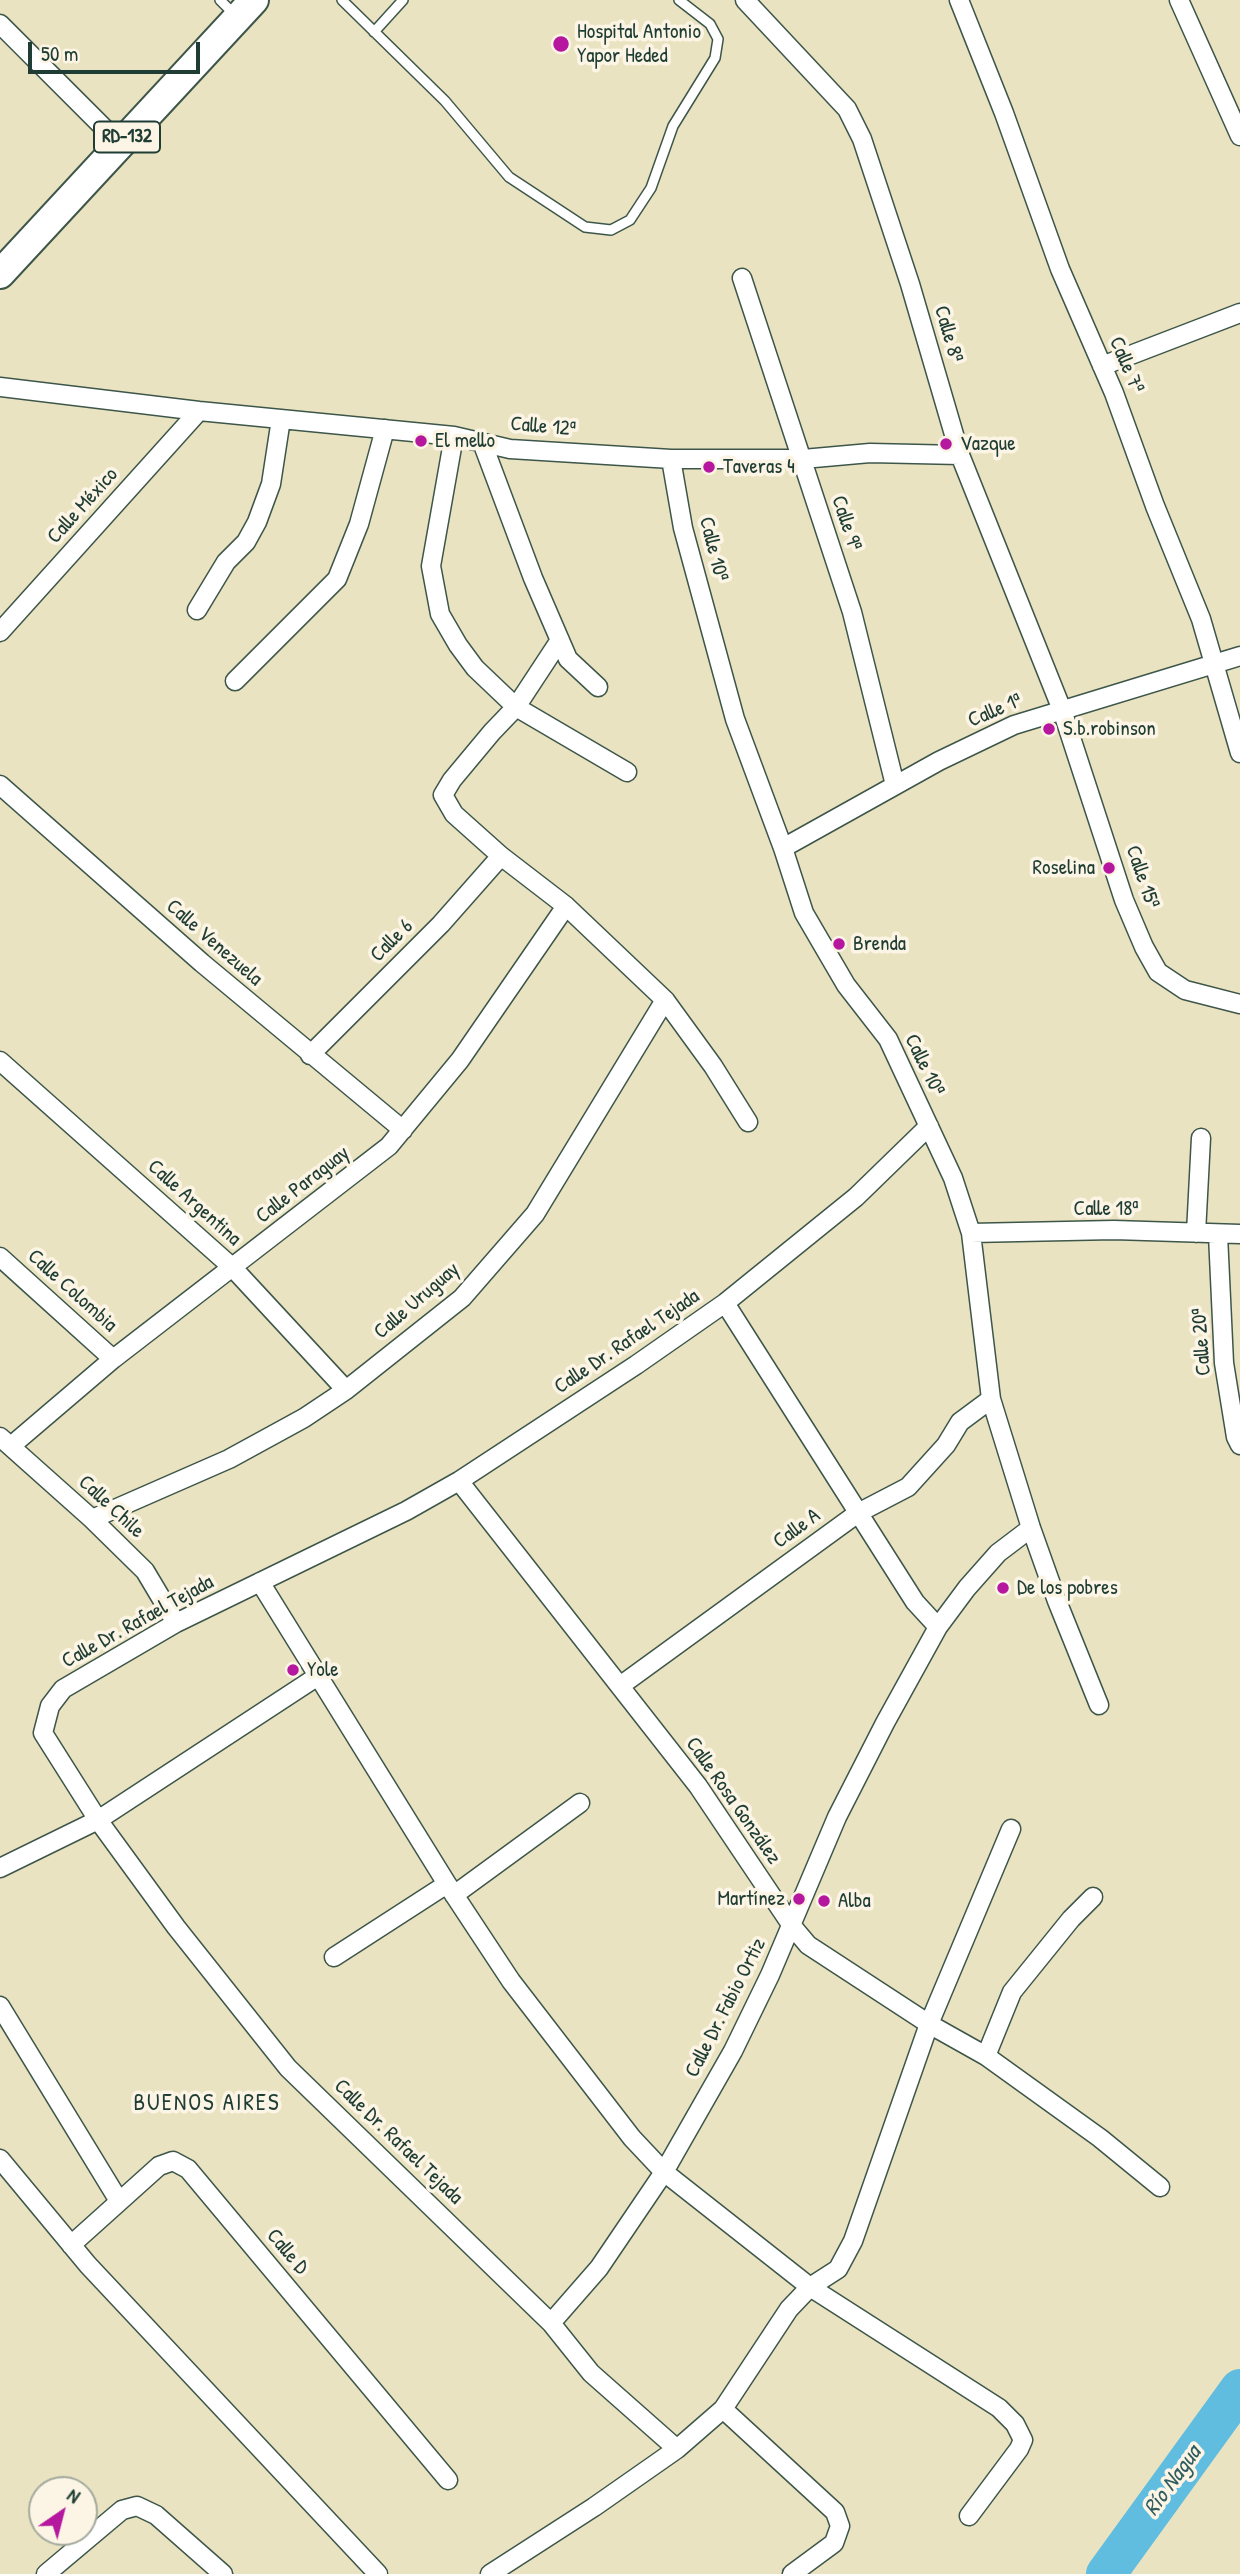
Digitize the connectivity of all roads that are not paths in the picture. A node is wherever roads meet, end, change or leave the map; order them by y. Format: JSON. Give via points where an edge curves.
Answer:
{"nodes":[{"id":1,"x":403,"y":0,"type":"edge"},
{"id":2,"x":679,"y":0,"type":"edge"},
{"id":3,"x":959,"y":0,"type":"edge"},
{"id":4,"x":1179,"y":0,"type":"edge"},
{"id":5,"x":748,"y":1,"type":"edge"},
{"id":6,"x":347,"y":2,"type":"edge"},
{"id":7,"x":237,"y":6,"type":"edge"},
{"id":8,"x":0,"y":24,"type":"edge"},
{"id":9,"x":374,"y":32,"type":"junction"},
{"id":10,"x":1240,"y":136,"type":"edge"},
{"id":11,"x":120,"y":144,"type":"junction"},
{"id":12,"x":0,"y":274,"type":"edge"},
{"id":13,"x":742,"y":278,"type":"dead end"},
{"id":14,"x":1240,"y":313,"type":"edge"},
{"id":15,"x":1102,"y":366,"type":"junction"},
{"id":16,"x":0,"y":387,"type":"edge"},
{"id":17,"x":200,"y":411,"type":"junction"},
{"id":18,"x":281,"y":419,"type":"junction"},
{"id":19,"x":385,"y":429,"type":"junction"},
{"id":20,"x":454,"y":436,"type":"junction"},
{"id":21,"x":482,"y":442,"type":"junction"},
{"id":22,"x":960,"y":455,"type":"junction"},
{"id":23,"x":671,"y":459,"type":"junction"},
{"id":24,"x":803,"y":459,"type":"junction"},
{"id":25,"x":197,"y":610,"type":"dead end"},
{"id":26,"x":0,"y":632,"type":"edge"},
{"id":27,"x":560,"y":640,"type":"junction"},
{"id":28,"x":1240,"y":656,"type":"edge"},
{"id":29,"x":1213,"y":663,"type":"junction"},
{"id":30,"x":235,"y":681,"type":"dead end"},
{"id":31,"x":598,"y":687,"type":"dead end"},
{"id":32,"x":516,"y":707,"type":"junction"},
{"id":33,"x":1062,"y":710,"type":"junction"},
{"id":34,"x":1240,"y":752,"type":"edge"},
{"id":35,"x":627,"y":772,"type":"dead end"},
{"id":36,"x":0,"y":785,"type":"edge"},
{"id":37,"x":895,"y":785,"type":"junction"},
{"id":38,"x":783,"y":848,"type":"junction"},
{"id":39,"x":501,"y":856,"type":"junction"},
{"id":40,"x":566,"y":906,"type":"junction"},
{"id":41,"x":665,"y":1000,"type":"junction"},
{"id":42,"x":1240,"y":1004,"type":"edge"},
{"id":43,"x":310,"y":1055,"type":"junction"},
{"id":44,"x":0,"y":1061,"type":"edge"},
{"id":45,"x":748,"y":1122,"type":"dead end"},
{"id":46,"x":929,"y":1126,"type":"junction"},
{"id":47,"x":403,"y":1130,"type":"junction"},
{"id":48,"x":1201,"y":1138,"type":"dead end"},
{"id":49,"x":971,"y":1233,"type":"junction"},
{"id":50,"x":1196,"y":1233,"type":"junction"},
{"id":51,"x":1240,"y":1234,"type":"edge"},
{"id":52,"x":1219,"y":1235,"type":"junction"},
{"id":53,"x":0,"y":1257,"type":"edge"},
{"id":54,"x":233,"y":1268,"type":"junction"},
{"id":55,"x":725,"y":1303,"type":"junction"},
{"id":56,"x":113,"y":1359,"type":"junction"},
{"id":57,"x":346,"y":1390,"type":"junction"},
{"id":58,"x":991,"y":1399,"type":"junction"},
{"id":59,"x":6,"y":1441,"type":"edge"},
{"id":60,"x":1240,"y":1445,"type":"edge"},
{"id":61,"x":459,"y":1481,"type":"junction"},
{"id":62,"x":858,"y":1513,"type":"junction"},
{"id":63,"x":92,"y":1519,"type":"junction"},
{"id":64,"x":1031,"y":1528,"type":"junction"},
{"id":65,"x":260,"y":1582,"type":"junction"},
{"id":66,"x":176,"y":1623,"type":"junction"},
{"id":67,"x":938,"y":1626,"type":"junction"},
{"id":68,"x":318,"y":1676,"type":"junction"},
{"id":69,"x":620,"y":1686,"type":"junction"},
{"id":70,"x":1099,"y":1705,"type":"dead end"},
{"id":71,"x":580,"y":1803,"type":"dead end"},
{"id":72,"x":98,"y":1820,"type":"junction"},
{"id":73,"x":1012,"y":1829,"type":"dead end"},
{"id":74,"x":0,"y":1868,"type":"edge"},
{"id":75,"x":451,"y":1890,"type":"junction"},
{"id":76,"x":1093,"y":1897,"type":"dead end"},
{"id":77,"x":792,"y":1926,"type":"junction"},
{"id":78,"x":334,"y":1956,"type":"dead end"},
{"id":79,"x":0,"y":2006,"type":"edge"},
{"id":80,"x":929,"y":2024,"type":"junction"},
{"id":81,"x":986,"y":2056,"type":"junction"},
{"id":82,"x":0,"y":2159,"type":"edge"},
{"id":83,"x":664,"y":2172,"type":"junction"},
{"id":84,"x":1160,"y":2187,"type":"dead end"},
{"id":85,"x":119,"y":2202,"type":"junction"},
{"id":86,"x":71,"y":2245,"type":"junction"},
{"id":87,"x":810,"y":2287,"type":"junction"},
{"id":88,"x":551,"y":2323,"type":"junction"},
{"id":89,"x":723,"y":2409,"type":"junction"},
{"id":90,"x":677,"y":2449,"type":"junction"},
{"id":91,"x":448,"y":2480,"type":"dead end"},
{"id":92,"x":968,"y":2516,"type":"dead end"},
{"id":93,"x":501,"y":2571,"type":"edge"},
{"id":94,"x":46,"y":2574,"type":"edge"},
{"id":95,"x":223,"y":2574,"type":"edge"},
{"id":96,"x":377,"y":2574,"type":"edge"},
{"id":97,"x":792,"y":2574,"type":"edge"}],
"edges":[{"from":1,"to":9,"type":"lane"},
{"from":2,"to":9,"type":"lane","via":[[710,24],[718,39],[715,58],[673,126],[651,188],[630,220],[611,230],[585,228],[509,177],[445,101]]},
{"from":3,"to":15,"type":"street","name":"Calle 7ª","via":[[1060,269]]},
{"from":4,"to":10,"type":"street"},
{"from":5,"to":22,"type":"street","name":"Calle 8ª","via":[[847,109],[862,139]]},
{"from":6,"to":9,"type":"lane"},
{"from":7,"to":11,"type":"main road","number":"RD-132"},
{"from":8,"to":11,"type":"street"},
{"from":11,"to":12,"type":"main road","number":"RD-132"},
{"from":13,"to":24,"type":"street","name":"Calle 9ª"},
{"from":14,"to":15,"type":"street"},
{"from":15,"to":29,"type":"street","name":"Calle 7ª","via":[[1201,619]]},
{"from":16,"to":17,"type":"street","name":"Calle 12ª"},
{"from":17,"to":18,"type":"street","name":"Calle 12ª"},
{"from":17,"to":26,"type":"street","name":"Calle México"},
{"from":18,"to":19,"type":"street","name":"Calle 12ª"},
{"from":18,"to":25,"type":"street","via":[[271,484],[257,522]]},
{"from":19,"to":20,"type":"street","name":"Calle 12ª"},
{"from":19,"to":30,"type":"street","via":[[359,524],[337,579]]},
{"from":20,"to":21,"type":"street","name":"Calle 12ª"},
{"from":20,"to":32,"type":"street","via":[[431,566],[440,614],[475,668]]},
{"from":21,"to":23,"type":"street","name":"Calle 12ª","via":[[510,449]]},
{"from":21,"to":27,"type":"street"},
{"from":22,"to":24,"type":"street","name":"Calle 12ª","via":[[870,453]]},
{"from":22,"to":33,"type":"street","name":"Calle 8ª"},
{"from":23,"to":24,"type":"street","name":"Calle 12ª"},
{"from":23,"to":38,"type":"street","name":"Calle 10ª","via":[[683,528],[735,719]]},
{"from":24,"to":37,"type":"street","name":"Calle 9ª","via":[[852,612]]},
{"from":27,"to":31,"type":"street","via":[[568,659]]},
{"from":27,"to":32,"type":"street"},
{"from":28,"to":29,"type":"street","name":"Calle 1ª"},
{"from":29,"to":33,"type":"street","name":"Calle 1ª"},
{"from":29,"to":34,"type":"street","name":"Calle 7ª"},
{"from":32,"to":35,"type":"street"},
{"from":32,"to":39,"type":"street","via":[[443,795],[454,814]]},
{"from":33,"to":37,"type":"street","name":"Calle 1ª","via":[[1014,725]]},
{"from":33,"to":42,"type":"street","name":"Calle 15ª","via":[[1124,901],[1158,972],[1185,990]]},
{"from":36,"to":43,"type":"street","name":"Calle Venezuela"},
{"from":37,"to":38,"type":"street","name":"Calle 1ª"},
{"from":38,"to":46,"type":"street","name":"Calle 10ª","via":[[804,913],[846,985],[888,1040]]},
{"from":39,"to":40,"type":"street"},
{"from":39,"to":43,"type":"street","name":"Calle 6","via":[[441,924]]},
{"from":40,"to":41,"type":"street"},
{"from":40,"to":47,"type":"street","name":"Calle Paraguay","via":[[460,1060]]},
{"from":41,"to":45,"type":"street"},
{"from":41,"to":57,"type":"street","name":"Calle Uruguay","via":[[536,1214],[462,1298]]},
{"from":43,"to":47,"type":"street","name":"Calle Venezuela"},
{"from":44,"to":54,"type":"street","name":"Calle Argentina"},
{"from":46,"to":49,"type":"street","name":"Calle 10ª"},
{"from":46,"to":55,"type":"street","name":"Calle Dr. Rafael Tejada","via":[[856,1197]]},
{"from":47,"to":54,"type":"street","name":"Calle Paraguay","via":[[363,1168]]},
{"from":48,"to":50,"type":"street"},
{"from":49,"to":50,"type":"street","name":"Calle 18ª"},
{"from":49,"to":58,"type":"street","name":"Calle 10ª"},
{"from":50,"to":52,"type":"street","name":"Calle 18ª"},
{"from":51,"to":52,"type":"street","name":"Calle 18ª"},
{"from":52,"to":60,"type":"street","name":"Calle 20ª","via":[[1224,1363]]},
{"from":53,"to":56,"type":"street","name":"Calle Colombia"},
{"from":54,"to":56,"type":"street","name":"Calle Paraguay"},
{"from":54,"to":57,"type":"street","name":"Calle Argentina"},
{"from":55,"to":61,"type":"street","name":"Calle Dr. Rafael Tejada"},
{"from":55,"to":62,"type":"street"},
{"from":56,"to":59,"type":"street","name":"Calle Paraguay"},
{"from":57,"to":63,"type":"street","name":"Calle Uruguay","via":[[229,1459]]},
{"from":58,"to":62,"type":"street","name":"Calle A","via":[[960,1423],[908,1487]]},
{"from":58,"to":64,"type":"street","name":"Calle 10ª"},
{"from":59,"to":63,"type":"street","name":"Calle Chile"},
{"from":61,"to":65,"type":"street","name":"Calle Dr. Rafael Tejada"},
{"from":61,"to":69,"type":"street","name":"Calle Rosa González"},
{"from":62,"to":67,"type":"street","via":[[915,1602]]},
{"from":62,"to":69,"type":"street","name":"Calle A"},
{"from":63,"to":66,"type":"street","name":"Calle Chile","via":[[145,1571]]},
{"from":64,"to":67,"type":"street","name":"Calle Dr. Fabio Ortiz","via":[[998,1553]]},
{"from":64,"to":70,"type":"street","name":"Calle 10ª"},
{"from":65,"to":66,"type":"street","name":"Calle Dr. Rafael Tejada"},
{"from":65,"to":68,"type":"street"},
{"from":66,"to":72,"type":"street","name":"Calle Dr. Rafael Tejada","via":[[63,1689],[50,1706],[43,1733]]},
{"from":67,"to":77,"type":"street","name":"Calle Dr. Fabio Ortiz","via":[[837,1817]]},
{"from":68,"to":72,"type":"street"},
{"from":68,"to":75,"type":"street"},
{"from":69,"to":77,"type":"street","name":"Calle Rosa González","via":[[698,1786]]},
{"from":71,"to":75,"type":"street"},
{"from":72,"to":74,"type":"street"},
{"from":72,"to":88,"type":"street","name":"Calle Dr. Rafael Tejada","via":[[288,2068]]},
{"from":73,"to":80,"type":"street"},
{"from":75,"to":78,"type":"street"},
{"from":75,"to":83,"type":"street","via":[[511,1981],[632,2138]]},
{"from":76,"to":81,"type":"street","via":[[1012,1992]]},
{"from":77,"to":80,"type":"street","name":"Calle Rosa González","via":[[808,1945]]},
{"from":77,"to":83,"type":"street","name":"Calle Dr. Fabio Ortiz","via":[[733,2051]]},
{"from":79,"to":85,"type":"street"},
{"from":80,"to":81,"type":"street","name":"Calle Rosa González"},
{"from":80,"to":87,"type":"street","via":[[853,2241],[838,2269]]},
{"from":81,"to":84,"type":"street","name":"Calle Rosa González"},
{"from":82,"to":86,"type":"street"},
{"from":83,"to":87,"type":"street"},
{"from":83,"to":88,"type":"street","name":"Calle Dr. Fabio Ortiz","via":[[599,2268]]},
{"from":85,"to":86,"type":"street","name":"Calle D"},
{"from":85,"to":91,"type":"street","name":"Calle D","via":[[159,2166],[173,2161],[188,2169]]},
{"from":86,"to":96,"type":"street"},
{"from":87,"to":89,"type":"street","via":[[789,2309]]},
{"from":87,"to":92,"type":"street","via":[[999,2408],[1015,2424],[1023,2441],[1019,2449]]},
{"from":88,"to":90,"type":"street","name":"Calle Dr. Rafael Tejada","via":[[591,2373]]},
{"from":89,"to":90,"type":"street"},
{"from":89,"to":97,"type":"street","via":[[835,2512],[839,2526],[834,2543]]},
{"from":90,"to":93,"type":"street"},
{"from":94,"to":95,"type":"street","via":[[122,2510],[137,2506],[156,2515]]}]}
